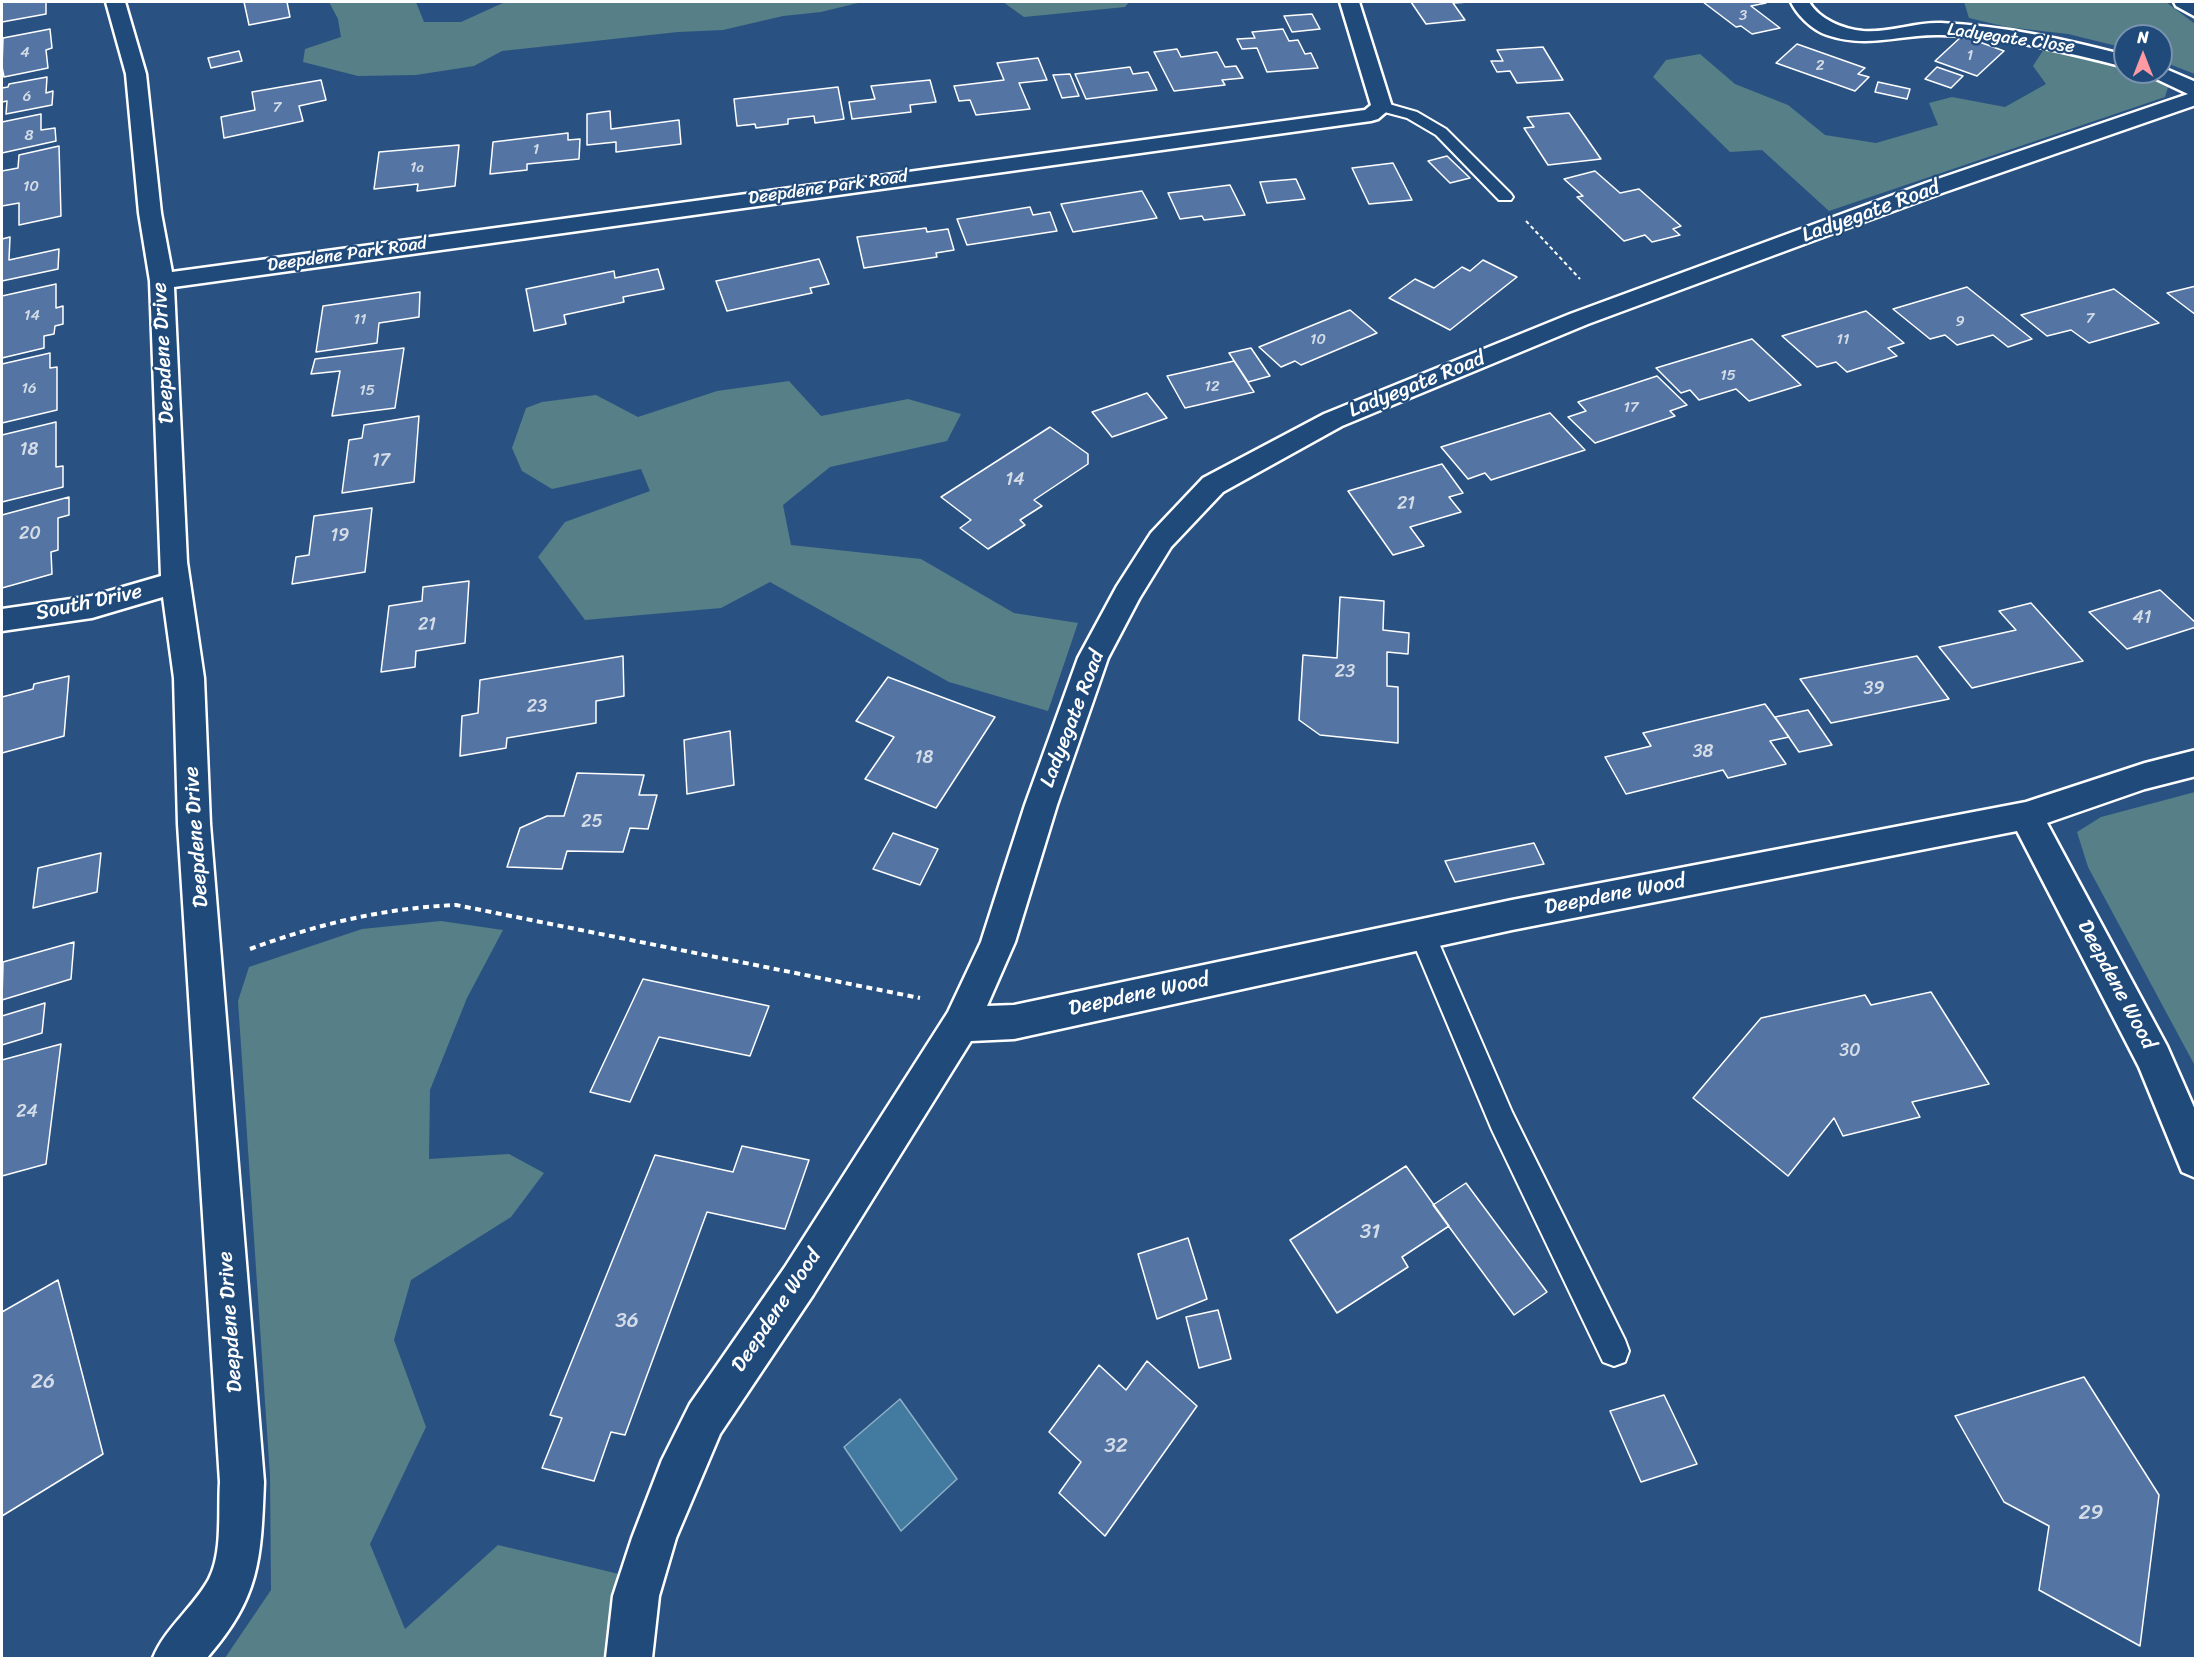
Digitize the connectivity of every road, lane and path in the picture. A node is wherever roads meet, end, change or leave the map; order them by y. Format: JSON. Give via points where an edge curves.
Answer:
{"nodes":[{"id":1,"x":115,"y":2,"type":"edge"},
{"id":2,"x":1349,"y":2,"type":"edge"},
{"id":3,"x":1800,"y":2,"type":"edge"},
{"id":4,"x":2183,"y":2,"type":"edge"},
{"id":5,"x":2196,"y":11,"type":"edge"},
{"id":6,"x":2113,"y":58,"type":"edge"},
{"id":7,"x":2173,"y":79,"type":"edge"},
{"id":8,"x":2196,"y":90,"type":"edge"},
{"id":9,"x":2196,"y":98,"type":"edge"},
{"id":10,"x":1382,"y":107,"type":"junction"},
{"id":11,"x":1505,"y":197,"type":"joint"},
{"id":12,"x":162,"y":281,"type":"junction"},
{"id":13,"x":1607,"y":309,"type":"junction"},
{"id":14,"x":175,"y":583,"type":"junction"},
{"id":15,"x":2,"y":620,"type":"edge"},
{"id":16,"x":2196,"y":763,"type":"edge"},
{"id":17,"x":2026,"y":816,"type":"junction"},
{"id":18,"x":1423,"y":934,"type":"junction"},
{"id":19,"x":206,"y":965,"type":"junction"},
{"id":20,"x":964,"y":1016,"type":"junction"},
{"id":21,"x":2196,"y":1159,"type":"edge"},
{"id":22,"x":1614,"y":1351,"type":"dead end"},
{"id":23,"x":176,"y":1659,"type":"edge"},
{"id":24,"x":629,"y":1659,"type":"edge"}],
"edges":[{"from":1,"to":12,"type":"street","name":"Deepdene Drive","via":[[136,74],[150,213]]},
{"from":2,"to":10,"type":"street","via":[[1354,29],[1376,78]]},
{"from":3,"to":6,"type":"street","name":"Ladyegate Close","via":[[1806,12],[1831,30],[1865,37],[1938,29],[1993,33],[2058,43]]},
{"from":4,"to":5,"type":"street"},
{"from":7,"to":8,"type":"street"},
{"from":9,"to":13,"type":"street","name":"Ladyegate Road","via":[[1934,188]]},
{"from":10,"to":11,"type":"lane","via":[[1412,115],[1441,132]]},
{"from":10,"to":12,"type":"street","name":"Deepdene Park Road","via":[[1371,115]]},
{"from":11,"to":13,"type":"path"},
{"from":12,"to":14,"type":"street","name":"Deepdene Drive"},
{"from":13,"to":20,"type":"street","name":"Ladyegate Road","via":[[1381,399],[1294,439],[1213,485],[1161,540],[1093,658],[998,942]]},
{"from":14,"to":15,"type":"street","name":"South Drive","via":[[92,607]]},
{"from":14,"to":19,"type":"street","name":"Deepdene Drive","via":[[189,678],[194,824]]},
{"from":16,"to":17,"type":"street","name":"Deepdene Wood"},
{"from":17,"to":18,"type":"street","name":"Deepdene Wood"},
{"from":17,"to":21,"type":"street","name":"Deepdene Wood","via":[[2154,1058]]},
{"from":18,"to":20,"type":"street","name":"Deepdene Wood","via":[[1014,1022]]},
{"from":18,"to":22,"type":"lane","via":[[1502,1121]]},
{"from":19,"to":20,"type":"path","via":[[304,929],[406,907],[456,905]]},
{"from":19,"to":23,"type":"street","name":"Deepdene Drive","via":[[242,1482],[231,1583],[212,1616]]},
{"from":20,"to":24,"type":"street","name":"Deepdene Wood","via":[[799,1281],[705,1419],[654,1538],[636,1596]]}]}
